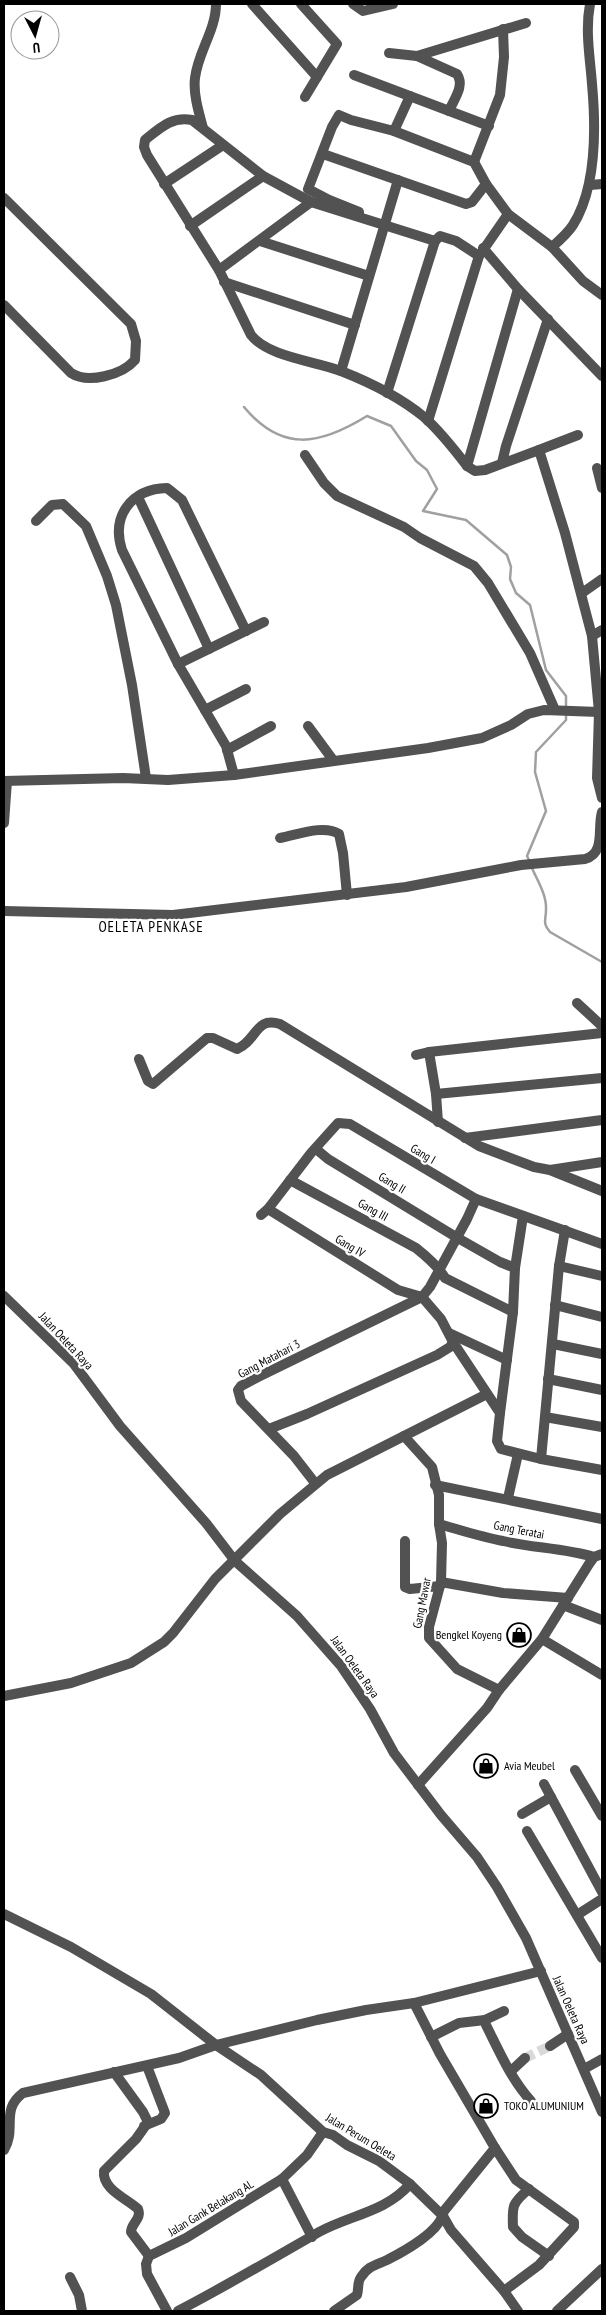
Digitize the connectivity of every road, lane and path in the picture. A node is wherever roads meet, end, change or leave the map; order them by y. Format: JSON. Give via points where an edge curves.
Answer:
{"nodes":[{"id":1,"x":216,"y":4,"type":"edge"},
{"id":2,"x":252,"y":4,"type":"edge"},
{"id":3,"x":300,"y":4,"type":"edge"},
{"id":4,"x":353,"y":4,"type":"edge"},
{"id":5,"x":394,"y":4,"type":"edge"},
{"id":6,"x":590,"y":4,"type":"edge"},
{"id":7,"x":526,"y":23,"type":"dead end"},
{"id":8,"x":503,"y":29,"type":"junction"},
{"id":9,"x":389,"y":52,"type":"dead end"},
{"id":10,"x":417,"y":56,"type":"junction"},
{"id":11,"x":354,"y":75,"type":"dead end"},
{"id":12,"x":317,"y":77,"type":"junction"},
{"id":13,"x":410,"y":96,"type":"junction"},
{"id":14,"x":305,"y":97,"type":"dead end"},
{"id":15,"x":449,"y":111,"type":"junction"},
{"id":16,"x":489,"y":126,"type":"junction"},
{"id":17,"x":203,"y":128,"type":"junction"},
{"id":18,"x":394,"y":130,"type":"junction"},
{"id":19,"x":223,"y":145,"type":"junction"},
{"id":20,"x":323,"y":154,"type":"junction"},
{"id":21,"x":474,"y":162,"type":"junction"},
{"id":22,"x":263,"y":176,"type":"junction"},
{"id":23,"x":398,"y":180,"type":"junction"},
{"id":24,"x":164,"y":184,"type":"junction"},
{"id":25,"x":486,"y":184,"type":"junction"},
{"id":26,"x":602,"y":184,"type":"edge"},
{"id":27,"x":590,"y":185,"type":"junction"},
{"id":28,"x":4,"y":198,"type":"edge"},
{"id":29,"x":311,"y":202,"type":"junction"},
{"id":30,"x":508,"y":214,"type":"junction"},
{"id":31,"x":385,"y":222,"type":"junction"},
{"id":32,"x":190,"y":226,"type":"junction"},
{"id":33,"x":260,"y":241,"type":"junction"},
{"id":34,"x":435,"y":241,"type":"junction"},
{"id":35,"x":552,"y":247,"type":"junction"},
{"id":36,"x":481,"y":252,"type":"junction"},
{"id":37,"x":219,"y":270,"type":"junction"},
{"id":38,"x":369,"y":276,"type":"junction"},
{"id":39,"x":224,"y":282,"type":"junction"},
{"id":40,"x":518,"y":289,"type":"junction"},
{"id":41,"x":602,"y":295,"type":"edge"},
{"id":42,"x":4,"y":305,"type":"edge"},
{"id":43,"x":548,"y":319,"type":"junction"},
{"id":44,"x":355,"y":325,"type":"junction"},
{"id":45,"x":341,"y":371,"type":"junction"},
{"id":46,"x":602,"y":376,"type":"edge"},
{"id":47,"x":388,"y":393,"type":"junction"},
{"id":48,"x":428,"y":421,"type":"junction"},
{"id":49,"x":578,"y":435,"type":"dead end"},
{"id":50,"x":539,"y":450,"type":"junction"},
{"id":51,"x":305,"y":455,"type":"dead end"},
{"id":52,"x":502,"y":464,"type":"junction"},
{"id":53,"x":467,"y":466,"type":"junction"},
{"id":54,"x":597,"y":468,"type":"dead end"},
{"id":55,"x":602,"y":488,"type":"edge"},
{"id":56,"x":138,"y":497,"type":"junction"},
{"id":57,"x":36,"y":521,"type":"dead end"},
{"id":58,"x":602,"y":579,"type":"edge"},
{"id":59,"x":582,"y":593,"type":"junction"},
{"id":60,"x":264,"y":622,"type":"dead end"},
{"id":61,"x":602,"y":630,"type":"edge"},
{"id":62,"x":246,"y":631,"type":"junction"},
{"id":63,"x":592,"y":636,"type":"junction"},
{"id":64,"x":209,"y":649,"type":"junction"},
{"id":65,"x":178,"y":664,"type":"junction"},
{"id":66,"x":246,"y":689,"type":"dead end"},
{"id":67,"x":205,"y":710,"type":"junction"},
{"id":68,"x":559,"y":710,"type":"junction"},
{"id":69,"x":599,"y":712,"type":"junction"},
{"id":70,"x":271,"y":726,"type":"dead end"},
{"id":71,"x":308,"y":726,"type":"dead end"},
{"id":72,"x":600,"y":738,"type":"edge"},
{"id":73,"x":227,"y":750,"type":"junction"},
{"id":74,"x":333,"y":760,"type":"junction"},
{"id":75,"x":234,"y":774,"type":"junction"},
{"id":76,"x":146,"y":778,"type":"junction"},
{"id":77,"x":5,"y":781,"type":"edge"},
{"id":78,"x":602,"y":798,"type":"edge"},
{"id":79,"x":602,"y":812,"type":"edge"},
{"id":80,"x":4,"y":823,"type":"edge"},
{"id":81,"x":280,"y":838,"type":"dead end"},
{"id":82,"x":347,"y":895,"type":"junction"},
{"id":83,"x":4,"y":911,"type":"edge"},
{"id":84,"x":577,"y":1004,"type":"dead end"},
{"id":85,"x":602,"y":1028,"type":"edge"},
{"id":86,"x":428,"y":1052,"type":"junction"},
{"id":87,"x":416,"y":1056,"type":"dead end"},
{"id":88,"x":139,"y":1059,"type":"dead end"},
{"id":89,"x":602,"y":1078,"type":"edge"},
{"id":90,"x":436,"y":1094,"type":"junction"},
{"id":91,"x":602,"y":1120,"type":"edge"},
{"id":92,"x":438,"y":1122,"type":"junction"},
{"id":93,"x":465,"y":1138,"type":"junction"},
{"id":94,"x":316,"y":1149,"type":"junction"},
{"id":95,"x":602,"y":1162,"type":"edge"},
{"id":96,"x":550,"y":1170,"type":"junction"},
{"id":97,"x":290,"y":1180,"type":"junction"},
{"id":98,"x":602,"y":1191,"type":"edge"},
{"id":99,"x":476,"y":1198,"type":"junction"},
{"id":100,"x":524,"y":1216,"type":"junction"},
{"id":101,"x":565,"y":1230,"type":"junction"},
{"id":102,"x":456,"y":1237,"type":"junction"},
{"id":103,"x":602,"y":1244,"type":"edge"},
{"id":104,"x":559,"y":1266,"type":"junction"},
{"id":105,"x":440,"y":1268,"type":"junction"},
{"id":106,"x":515,"y":1268,"type":"junction"},
{"id":107,"x":602,"y":1276,"type":"edge"},
{"id":108,"x":4,"y":1296,"type":"edge"},
{"id":109,"x":422,"y":1297,"type":"junction"},
{"id":110,"x":555,"y":1305,"type":"junction"},
{"id":111,"x":513,"y":1312,"type":"junction"},
{"id":112,"x":602,"y":1317,"type":"edge"},
{"id":113,"x":451,"y":1337,"type":"junction"},
{"id":114,"x":553,"y":1344,"type":"junction"},
{"id":115,"x":602,"y":1354,"type":"edge"},
{"id":116,"x":507,"y":1360,"type":"junction"},
{"id":117,"x":548,"y":1379,"type":"junction"},
{"id":118,"x":602,"y":1390,"type":"edge"},
{"id":119,"x":487,"y":1394,"type":"junction"},
{"id":120,"x":500,"y":1413,"type":"junction"},
{"id":121,"x":545,"y":1416,"type":"junction"},
{"id":122,"x":602,"y":1427,"type":"edge"},
{"id":123,"x":269,"y":1428,"type":"junction"},
{"id":124,"x":404,"y":1436,"type":"junction"},
{"id":125,"x":518,"y":1454,"type":"junction"},
{"id":126,"x":541,"y":1459,"type":"junction"},
{"id":127,"x":602,"y":1470,"type":"edge"},
{"id":128,"x":316,"y":1483,"type":"junction"},
{"id":129,"x":435,"y":1485,"type":"junction"},
{"id":130,"x":508,"y":1498,"type":"junction"},
{"id":131,"x":602,"y":1519,"type":"edge"},
{"id":132,"x":439,"y":1524,"type":"junction"},
{"id":133,"x":405,"y":1541,"type":"dead end"},
{"id":134,"x":598,"y":1555,"type":"edge"},
{"id":135,"x":235,"y":1561,"type":"junction"},
{"id":136,"x":440,"y":1584,"type":"junction"},
{"id":137,"x":566,"y":1602,"type":"junction"},
{"id":138,"x":602,"y":1620,"type":"edge"},
{"id":139,"x":542,"y":1640,"type":"junction"},
{"id":140,"x":602,"y":1675,"type":"edge"},
{"id":141,"x":499,"y":1690,"type":"junction"},
{"id":142,"x":4,"y":1696,"type":"edge"},
{"id":143,"x":575,"y":1770,"type":"dead end"},
{"id":144,"x":544,"y":1784,"type":"dead end"},
{"id":145,"x":418,"y":1785,"type":"junction"},
{"id":146,"x":551,"y":1797,"type":"junction"},
{"id":147,"x":522,"y":1814,"type":"dead end"},
{"id":148,"x":602,"y":1816,"type":"edge"},
{"id":149,"x":527,"y":1832,"type":"dead end"},
{"id":150,"x":602,"y":1892,"type":"edge"},
{"id":151,"x":602,"y":1899,"type":"edge"},
{"id":152,"x":4,"y":1914,"type":"edge"},
{"id":153,"x":577,"y":1915,"type":"junction"},
{"id":154,"x":602,"y":1958,"type":"edge"},
{"id":155,"x":540,"y":1971,"type":"junction"},
{"id":156,"x":414,"y":2003,"type":"junction"},
{"id":157,"x":504,"y":2011,"type":"dead end"},
{"id":158,"x":485,"y":2020,"type":"junction"},
{"id":159,"x":568,"y":2034,"type":"junction"},
{"id":160,"x":431,"y":2037,"type":"junction"},
{"id":161,"x":216,"y":2045,"type":"junction"},
{"id":162,"x":550,"y":2046,"type":"tunnel mouth"},
{"id":163,"x":526,"y":2058,"type":"tunnel mouth"},
{"id":164,"x":602,"y":2059,"type":"edge"},
{"id":165,"x":147,"y":2066,"type":"junction"},
{"id":166,"x":584,"y":2069,"type":"junction"},
{"id":167,"x":511,"y":2071,"type":"junction"},
{"id":168,"x":114,"y":2072,"type":"junction"},
{"id":169,"x":531,"y":2101,"type":"dead end"},
{"id":170,"x":602,"y":2111,"type":"edge"},
{"id":171,"x":144,"y":2126,"type":"junction"},
{"id":172,"x":323,"y":2132,"type":"junction"},
{"id":173,"x":495,"y":2148,"type":"junction"},
{"id":174,"x":4,"y":2150,"type":"edge"},
{"id":175,"x":282,"y":2179,"type":"junction"},
{"id":176,"x":410,"y":2184,"type":"junction"},
{"id":177,"x":529,"y":2189,"type":"junction"},
{"id":178,"x":443,"y":2216,"type":"junction"},
{"id":179,"x":312,"y":2237,"type":"junction"},
{"id":180,"x":149,"y":2256,"type":"junction"},
{"id":181,"x":548,"y":2256,"type":"junction"},
{"id":182,"x":602,"y":2268,"type":"edge"},
{"id":183,"x":70,"y":2277,"type":"dead end"},
{"id":184,"x":504,"y":2291,"type":"junction"},
{"id":185,"x":82,"y":2311,"type":"edge"},
{"id":186,"x":167,"y":2311,"type":"edge"},
{"id":187,"x":178,"y":2311,"type":"edge"},
{"id":188,"x":334,"y":2311,"type":"edge"},
{"id":189,"x":518,"y":2311,"type":"edge"},
{"id":190,"x":557,"y":2311,"type":"edge"}],
"edges":[{"from":1,"to":17,"type":"street","via":[[215,19],[195,78]]},
{"from":2,"to":12,"type":"street"},
{"from":3,"to":12,"type":"street","via":[[337,44]]},
{"from":4,"to":5,"type":"street","via":[[359,10],[367,11]]},
{"from":6,"to":27,"type":"street","via":[[588,42],[594,109]]},
{"from":7,"to":8,"type":"street"},
{"from":8,"to":10,"type":"street"},
{"from":8,"to":16,"type":"street","via":[[500,95]]},
{"from":9,"to":10,"type":"street"},
{"from":10,"to":15,"type":"street","via":[[459,76],[460,86]]},
{"from":11,"to":13,"type":"street"},
{"from":12,"to":14,"type":"street"},
{"from":13,"to":15,"type":"street"},
{"from":13,"to":18,"type":"street"},
{"from":15,"to":16,"type":"street"},
{"from":16,"to":21,"type":"street"},
{"from":17,"to":19,"type":"street"},
{"from":17,"to":24,"type":"street","via":[[192,120],[175,120],[145,140],[147,155]]},
{"from":18,"to":20,"type":"street","via":[[334,114]]},
{"from":18,"to":21,"type":"street"},
{"from":19,"to":22,"type":"street"},
{"from":19,"to":24,"type":"street"},
{"from":20,"to":23,"type":"street"},
{"from":20,"to":31,"type":"street","via":[[309,190]]},
{"from":21,"to":25,"type":"street"},
{"from":22,"to":29,"type":"street"},
{"from":22,"to":32,"type":"street"},
{"from":23,"to":25,"type":"street","via":[[466,204],[472,202]]},
{"from":23,"to":31,"type":"street"},
{"from":24,"to":32,"type":"street"},
{"from":25,"to":30,"type":"street"},
{"from":26,"to":27,"type":"street"},
{"from":27,"to":35,"type":"street","via":[[574,224]]},
{"from":28,"to":42,"type":"street","via":[[131,324],[136,341],[135,360],[110,374],[80,377],[71,372]]},
{"from":29,"to":31,"type":"street","via":[[341,214]]},
{"from":29,"to":33,"type":"street"},
{"from":30,"to":35,"type":"street"},
{"from":30,"to":36,"type":"street"},
{"from":31,"to":34,"type":"street"},
{"from":31,"to":38,"type":"street"},
{"from":32,"to":37,"type":"street"},
{"from":33,"to":37,"type":"street"},
{"from":33,"to":38,"type":"street"},
{"from":34,"to":36,"type":"street","via":[[440,236],[449,237]]},
{"from":34,"to":47,"type":"street"},
{"from":35,"to":41,"type":"street","via":[[583,281]]},
{"from":36,"to":40,"type":"street"},
{"from":36,"to":48,"type":"street"},
{"from":37,"to":39,"type":"street"},
{"from":38,"to":44,"type":"street"},
{"from":39,"to":44,"type":"street"},
{"from":39,"to":45,"type":"street","via":[[251,335],[261,346]]},
{"from":40,"to":43,"type":"street"},
{"from":40,"to":53,"type":"street"},
{"from":43,"to":46,"type":"street"},
{"from":43,"to":52,"type":"street"},
{"from":44,"to":45,"type":"street"},
{"from":45,"to":47,"type":"street"},
{"from":47,"to":48,"type":"street"},
{"from":48,"to":53,"type":"street"},
{"from":49,"to":50,"type":"street"},
{"from":50,"to":52,"type":"street"},
{"from":50,"to":59,"type":"street"},
{"from":51,"to":68,"type":"street","via":[[337,496],[474,566],[488,583],[530,653]]},
{"from":52,"to":53,"type":"street","via":[[479,471]]},
{"from":54,"to":55,"type":"street"},
{"from":56,"to":62,"type":"street","via":[[157,488],[167,488],[182,500]]},
{"from":56,"to":64,"type":"street"},
{"from":56,"to":65,"type":"street","via":[[126,506],[122,514],[118,537]]},
{"from":57,"to":76,"type":"street","via":[[52,505],[62,504],[79,518],[92,537],[116,605]]},
{"from":58,"to":59,"type":"street"},
{"from":59,"to":63,"type":"street"},
{"from":60,"to":62,"type":"street"},
{"from":61,"to":63,"type":"street"},
{"from":62,"to":64,"type":"street"},
{"from":63,"to":69,"type":"street"},
{"from":64,"to":65,"type":"street"},
{"from":65,"to":67,"type":"street"},
{"from":66,"to":67,"type":"street"},
{"from":67,"to":73,"type":"street"},
{"from":68,"to":69,"type":"street"},
{"from":68,"to":74,"type":"street","via":[[528,714],[482,738]]},
{"from":69,"to":72,"type":"street"},
{"from":70,"to":73,"type":"street"},
{"from":71,"to":74,"type":"street"},
{"from":72,"to":78,"type":"street","via":[[597,778]]},
{"from":73,"to":75,"type":"street"},
{"from":74,"to":75,"type":"street"},
{"from":75,"to":76,"type":"street","via":[[188,779]]},
{"from":76,"to":77,"type":"street"},
{"from":77,"to":80,"type":"street"},
{"from":79,"to":82,"type":"street","via":[[598,849],[585,860],[520,865]]},
{"from":81,"to":82,"type":"street","via":[[316,830],[334,830],[339,834]]},
{"from":82,"to":83,"type":"street","via":[[173,915]]},
{"from":84,"to":85,"type":"street"},
{"from":85,"to":86,"type":"street"},
{"from":86,"to":87,"type":"street"},
{"from":86,"to":90,"type":"street"},
{"from":88,"to":92,"type":"street","via":[[148,1081],[153,1084],[207,1038],[237,1048],[244,1045],[263,1024],[272,1021]]},
{"from":89,"to":90,"type":"street"},
{"from":90,"to":92,"type":"street"},
{"from":91,"to":93,"type":"street"},
{"from":92,"to":93,"type":"street"},
{"from":93,"to":96,"type":"street","via":[[534,1167]]},
{"from":94,"to":97,"type":"street"},
{"from":94,"to":99,"type":"street","name":"Gang I","via":[[338,1123],[350,1124]]},
{"from":94,"to":102,"type":"street","name":"Gang II"},
{"from":95,"to":96,"type":"street"},
{"from":96,"to":98,"type":"street"},
{"from":97,"to":105,"type":"street","name":"Gang III","via":[[416,1248]]},
{"from":97,"to":109,"type":"street","name":"Gang IV","via":[[265,1212],[398,1290]]},
{"from":99,"to":100,"type":"street","name":"Gang I"},
{"from":99,"to":102,"type":"street"},
{"from":100,"to":101,"type":"street","name":"Gang I"},
{"from":100,"to":106,"type":"street"},
{"from":101,"to":103,"type":"street","name":"Gang I"},
{"from":101,"to":104,"type":"street"},
{"from":102,"to":105,"type":"street"},
{"from":102,"to":106,"type":"street","name":"Gang II"},
{"from":104,"to":107,"type":"street"},
{"from":104,"to":110,"type":"street"},
{"from":105,"to":109,"type":"street"},
{"from":105,"to":111,"type":"street","name":"Gang III","via":[[445,1278]]},
{"from":106,"to":111,"type":"street"},
{"from":108,"to":135,"type":"street","name":"Jalan Oeleta Raya","via":[[74,1364],[120,1426],[206,1523]]},
{"from":109,"to":113,"type":"street"},
{"from":109,"to":123,"type":"street","name":"Gang Matahari 3","via":[[240,1386],[241,1400]]},
{"from":110,"to":112,"type":"street"},
{"from":110,"to":114,"type":"street"},
{"from":111,"to":116,"type":"street"},
{"from":113,"to":116,"type":"street"},
{"from":113,"to":119,"type":"street"},
{"from":113,"to":123,"type":"street","via":[[450,1347],[437,1355]]},
{"from":114,"to":115,"type":"street"},
{"from":114,"to":117,"type":"street"},
{"from":116,"to":120,"type":"street"},
{"from":117,"to":118,"type":"street"},
{"from":117,"to":121,"type":"street"},
{"from":119,"to":120,"type":"street"},
{"from":119,"to":124,"type":"street"},
{"from":120,"to":125,"type":"street","via":[[498,1446]]},
{"from":121,"to":122,"type":"street"},
{"from":121,"to":126,"type":"street"},
{"from":123,"to":128,"type":"street","name":"Gang Matahari 3"},
{"from":124,"to":128,"type":"street"},
{"from":124,"to":129,"type":"street","name":"Gang Mawar","via":[[432,1467]]},
{"from":125,"to":126,"type":"street"},
{"from":125,"to":130,"type":"street"},
{"from":126,"to":127,"type":"street"},
{"from":128,"to":135,"type":"street","via":[[280,1514]]},
{"from":129,"to":130,"type":"street"},
{"from":129,"to":132,"type":"street","name":"Gang Mawar","via":[[439,1495]]},
{"from":130,"to":131,"type":"street"},
{"from":132,"to":134,"type":"street","name":"Gang Teratai","via":[[500,1541]]},
{"from":132,"to":136,"type":"street","name":"Gang Mawar","via":[[442,1542]]},
{"from":133,"to":136,"type":"street","via":[[405,1587]]},
{"from":134,"to":137,"type":"street"},
{"from":135,"to":142,"type":"street","via":[[216,1579],[174,1634],[131,1663],[71,1682]]},
{"from":135,"to":145,"type":"street","name":"Jalan Oeleta Raya","via":[[297,1616],[332,1654],[370,1709],[394,1753]]},
{"from":136,"to":137,"type":"street","via":[[533,1594]]},
{"from":136,"to":141,"type":"street","name":"Gang Mawar","via":[[429,1627],[431,1642],[457,1669]]},
{"from":137,"to":138,"type":"street"},
{"from":137,"to":139,"type":"street"},
{"from":139,"to":140,"type":"street"},
{"from":139,"to":141,"type":"street"},
{"from":141,"to":145,"type":"street","via":[[487,1708]]},
{"from":143,"to":148,"type":"street"},
{"from":144,"to":146,"type":"street"},
{"from":145,"to":155,"type":"street","name":"Jalan Oeleta Raya","via":[[477,1857],[518,1924]]},
{"from":146,"to":147,"type":"street"},
{"from":146,"to":150,"type":"street"},
{"from":149,"to":153,"type":"street"},
{"from":151,"to":153,"type":"street"},
{"from":152,"to":161,"type":"street","name":"Jalan Perum Oeleta","via":[[71,1947],[151,1994]]},
{"from":153,"to":154,"type":"street"},
{"from":155,"to":156,"type":"street"},
{"from":155,"to":159,"type":"street","name":"Jalan Oeleta Raya"},
{"from":156,"to":160,"type":"street"},
{"from":156,"to":161,"type":"street","via":[[366,2010]]},
{"from":157,"to":158,"type":"street"},
{"from":158,"to":160,"type":"street","via":[[459,2023]]},
{"from":158,"to":167,"type":"street","via":[[501,2057]]},
{"from":159,"to":162,"type":"street"},
{"from":159,"to":166,"type":"street","name":"Jalan Oeleta Raya"},
{"from":160,"to":173,"type":"street"},
{"from":161,"to":165,"type":"street"},
{"from":161,"to":172,"type":"street","name":"Jalan Perum Oeleta","via":[[261,2076]]},
{"from":163,"to":167,"type":"street"},
{"from":164,"to":166,"type":"street"},
{"from":165,"to":168,"type":"street"},
{"from":165,"to":171,"type":"street","via":[[165,2113],[161,2119]]},
{"from":166,"to":170,"type":"street","name":"Jalan Oeleta Raya"},
{"from":167,"to":169,"type":"street"},
{"from":168,"to":171,"type":"street","via":[[147,2118]]},
{"from":168,"to":174,"type":"street","via":[[23,2093],[13,2101],[9,2110],[9,2133]]},
{"from":171,"to":180,"type":"street","via":[[103,2175],[106,2184],[138,2209],[131,2232]]},
{"from":172,"to":175,"type":"street","name":"Jalan Gank Belakang AL"},
{"from":172,"to":176,"type":"street","name":"Jalan Perum Oeleta","via":[[379,2161]]},
{"from":173,"to":177,"type":"street","via":[[516,2180]]},
{"from":173,"to":178,"type":"street","via":[[444,2210]]},
{"from":175,"to":179,"type":"street"},
{"from":175,"to":180,"type":"street","name":"Jalan Gank Belakang AL","via":[[186,2238]]},
{"from":176,"to":178,"type":"street","name":"Jalan Perum Oeleta"},
{"from":176,"to":179,"type":"street","via":[[386,2204]]},
{"from":177,"to":181,"type":"street","via":[[513,2206],[513,2227]]},
{"from":177,"to":181,"type":"street","via":[[574,2222],[574,2228]]},
{"from":178,"to":184,"type":"street","name":"Jalan Perum Oeleta","via":[[451,2230]]},
{"from":178,"to":188,"type":"street","via":[[435,2228],[414,2244],[365,2271],[359,2280],[355,2298]]},
{"from":179,"to":187,"type":"street"},
{"from":180,"to":186,"type":"street","via":[[147,2274]]},
{"from":181,"to":184,"type":"street"},
{"from":182,"to":190,"type":"street"},
{"from":183,"to":185,"type":"street"},
{"from":184,"to":189,"type":"street","name":"Jalan Perum Oeleta"}]}
